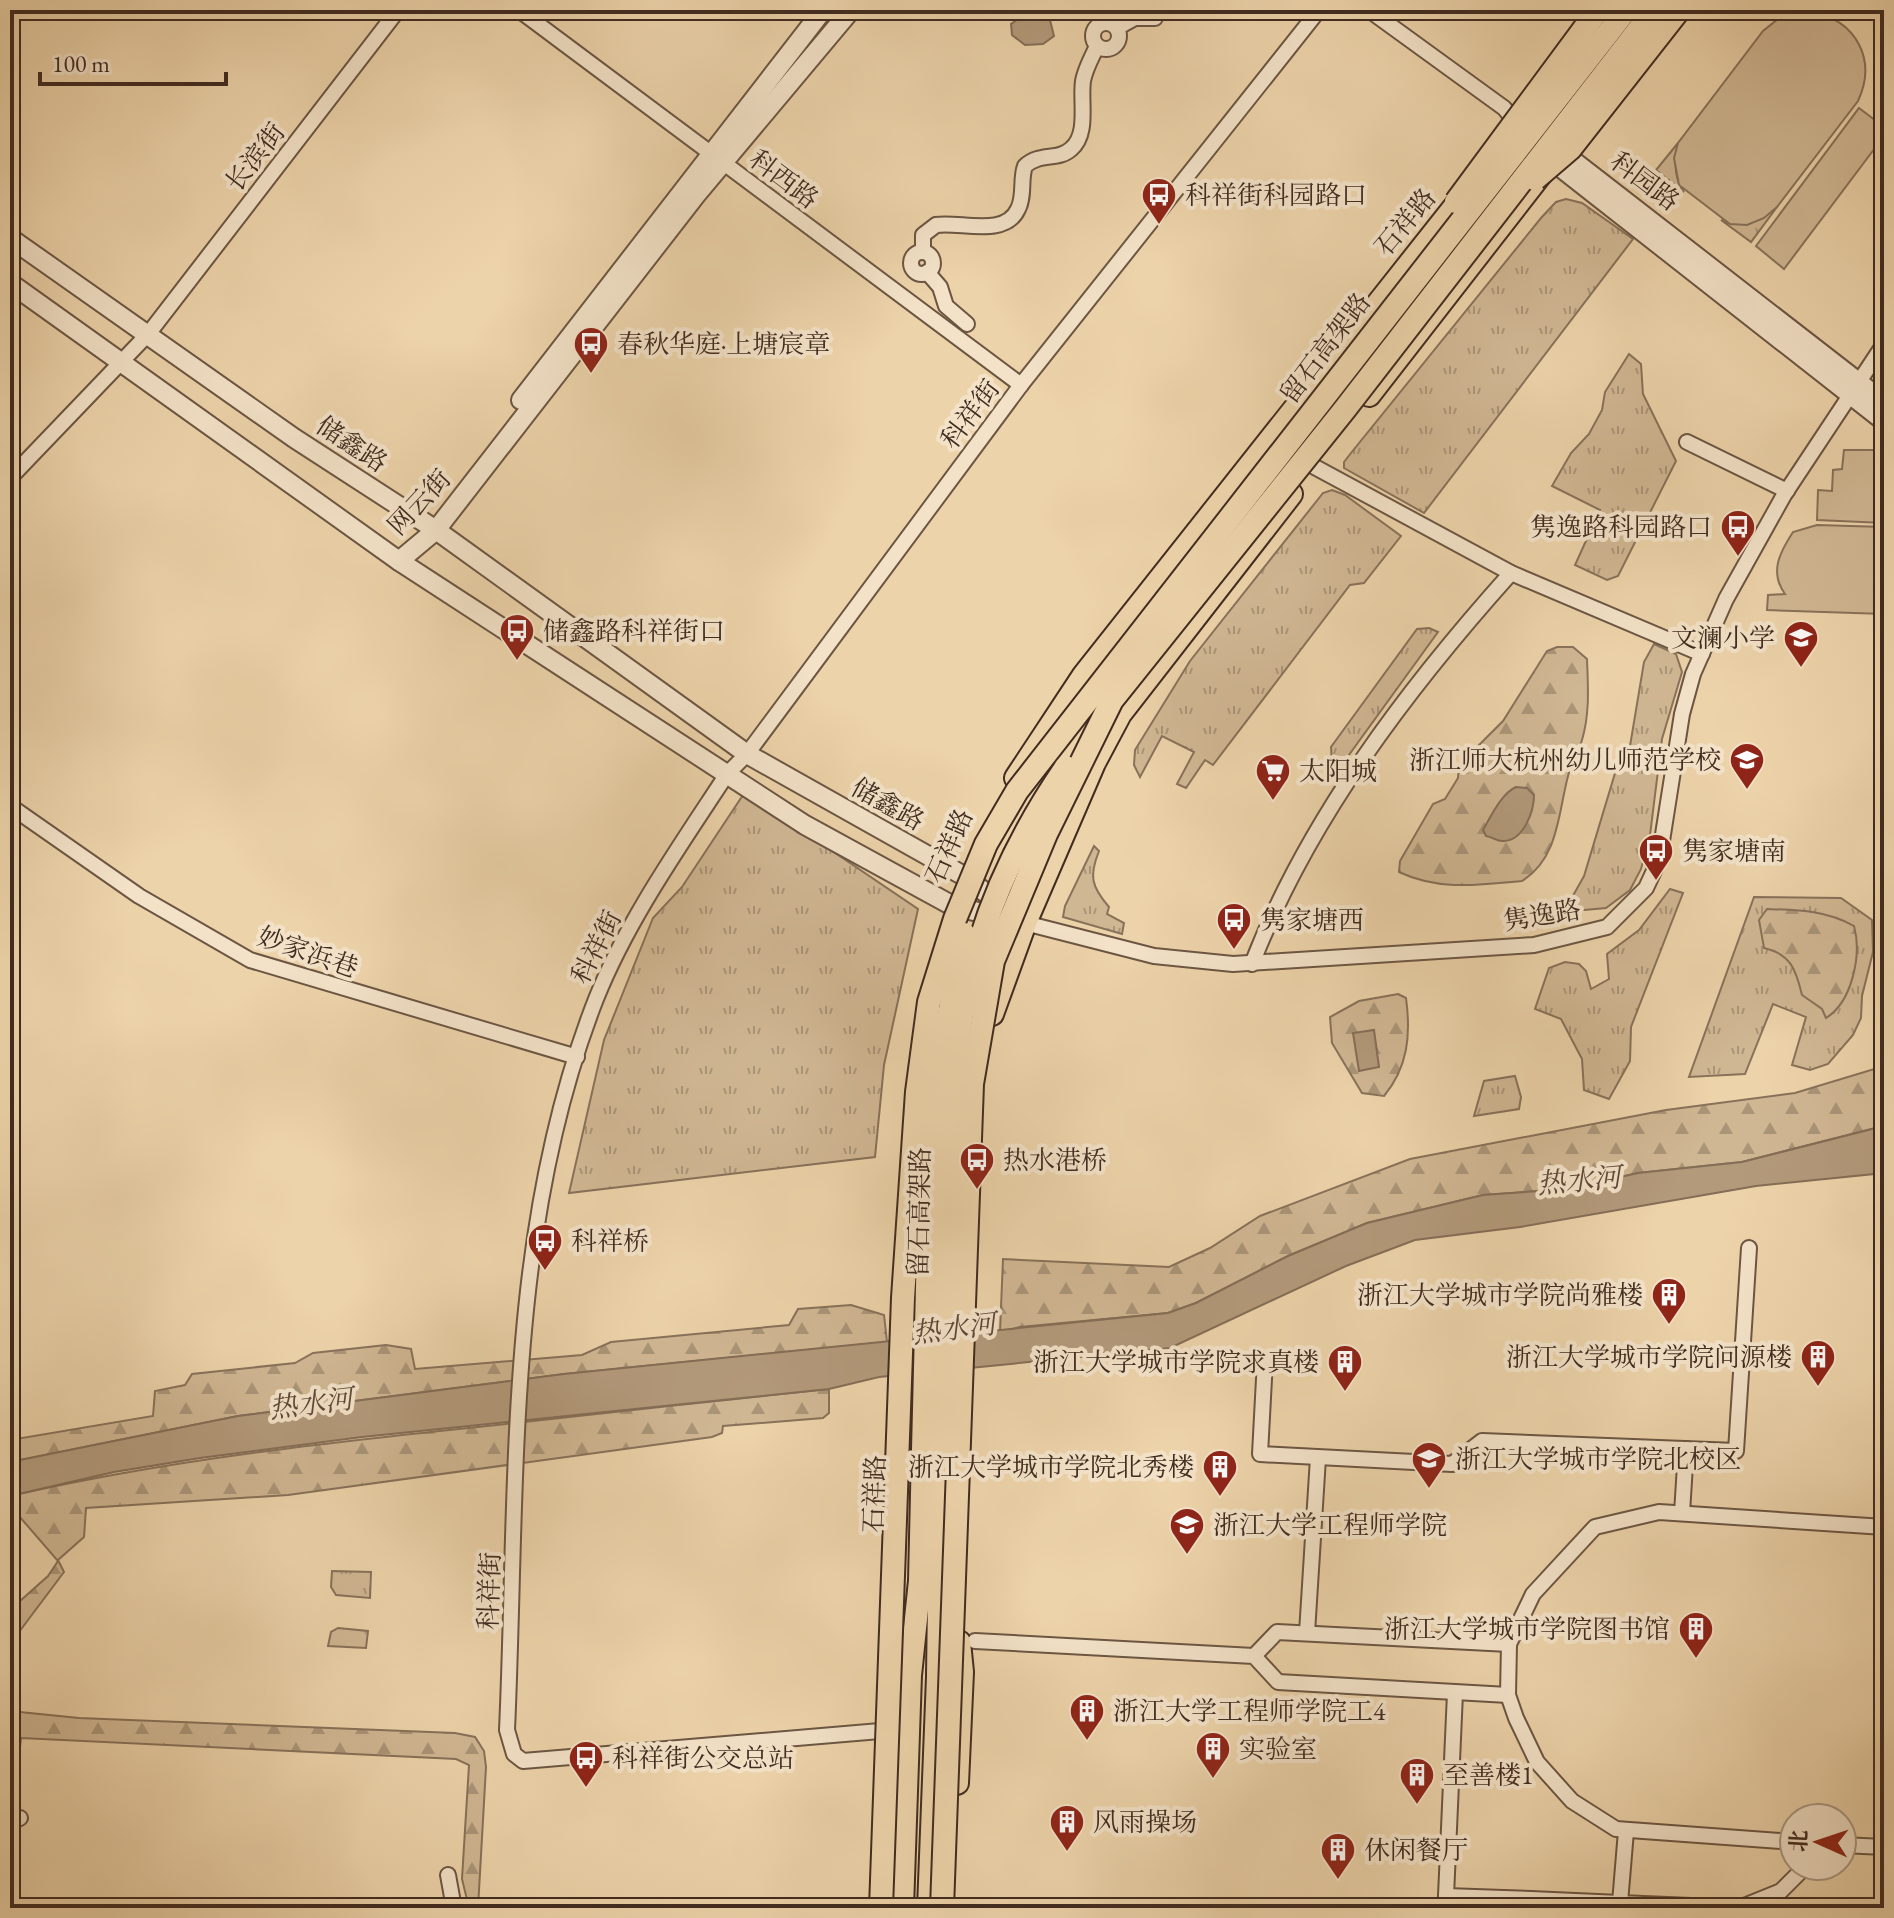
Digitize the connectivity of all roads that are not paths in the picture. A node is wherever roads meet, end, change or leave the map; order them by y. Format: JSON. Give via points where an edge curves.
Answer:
{"nodes":[{"id":1,"x":398,"y":10,"type":"edge"},
{"id":2,"x":519,"y":10,"type":"edge"},
{"id":3,"x":823,"y":10,"type":"edge"},
{"id":4,"x":851,"y":10,"type":"edge"},
{"id":5,"x":1319,"y":10,"type":"edge"},
{"id":6,"x":1369,"y":10,"type":"edge"},
{"id":7,"x":1598,"y":10,"type":"edge"},
{"id":8,"x":1612,"y":10,"type":"edge"},
{"id":9,"x":1626,"y":10,"type":"edge"},
{"id":10,"x":1654,"y":10,"type":"edge"},
{"id":11,"x":1667,"y":10,"type":"edge"},
{"id":12,"x":1679,"y":10,"type":"edge"},
{"id":13,"x":1096,"y":17,"type":"edge"},
{"id":14,"x":1155,"y":18,"type":"dead end"},
{"id":15,"x":1117,"y":28,"type":"junction"},
{"id":16,"x":1097,"y":46,"type":"junction"},
{"id":17,"x":1520,"y":127,"type":"junction"},
{"id":18,"x":1555,"y":155,"type":"junction"},
{"id":19,"x":716,"y":159,"type":"junction"},
{"id":20,"x":1498,"y":212,"type":"junction"},
{"id":21,"x":10,"y":238,"type":"edge"},
{"id":22,"x":10,"y":283,"type":"edge"},
{"id":23,"x":967,"y":324,"type":"dead end"},
{"id":24,"x":149,"y":333,"type":"junction"},
{"id":25,"x":1884,"y":344,"type":"edge"},
{"id":26,"x":122,"y":363,"type":"junction"},
{"id":27,"x":1021,"y":385,"type":"junction"},
{"id":28,"x":1854,"y":387,"type":"junction"},
{"id":29,"x":1884,"y":402,"type":"edge"},
{"id":30,"x":1884,"y":421,"type":"edge"},
{"id":31,"x":1687,"y":442,"type":"dead end"},
{"id":32,"x":1313,"y":466,"type":"junction"},
{"id":33,"x":10,"y":478,"type":"edge"},
{"id":34,"x":1787,"y":491,"type":"junction"},
{"id":35,"x":430,"y":526,"type":"junction"},
{"id":36,"x":399,"y":561,"type":"junction"},
{"id":37,"x":1511,"y":573,"type":"junction"},
{"id":38,"x":1702,"y":654,"type":"junction"},
{"id":39,"x":1112,"y":700,"type":"junction"},
{"id":40,"x":1072,"y":724,"type":"junction"},
{"id":41,"x":747,"y":754,"type":"junction"},
{"id":42,"x":727,"y":774,"type":"junction"},
{"id":43,"x":1017,"y":791,"type":"junction"},
{"id":44,"x":10,"y":806,"type":"edge"},
{"id":45,"x":964,"y":876,"type":"junction"},
{"id":46,"x":953,"y":906,"type":"junction"},
{"id":47,"x":1025,"y":923,"type":"junction"},
{"id":48,"x":1252,"y":964,"type":"junction"},
{"id":49,"x":577,"y":1057,"type":"junction"},
{"id":50,"x":1749,"y":1248,"type":"dead end"},
{"id":51,"x":1265,"y":1360,"type":"dead end"},
{"id":52,"x":1686,"y":1449,"type":"junction"},
{"id":53,"x":932,"y":1450,"type":"junction"},
{"id":54,"x":1318,"y":1458,"type":"junction"},
{"id":55,"x":1682,"y":1513,"type":"junction"},
{"id":56,"x":1884,"y":1527,"type":"edge"},
{"id":57,"x":1307,"y":1633,"type":"junction"},
{"id":58,"x":975,"y":1641,"type":"dead end"},
{"id":59,"x":1509,"y":1644,"type":"junction"},
{"id":60,"x":1254,"y":1656,"type":"junction"},
{"id":61,"x":910,"y":1675,"type":"junction"},
{"id":62,"x":938,"y":1677,"type":"junction"},
{"id":63,"x":1455,"y":1693,"type":"junction"},
{"id":64,"x":1508,"y":1695,"type":"junction"},
{"id":65,"x":880,"y":1731,"type":"junction"},
{"id":66,"x":1626,"y":1831,"type":"junction"},
{"id":67,"x":1778,"y":1841,"type":"edge"},
{"id":68,"x":1858,"y":1846,"type":"edge"},
{"id":69,"x":1884,"y":1847,"type":"edge"},
{"id":70,"x":954,"y":1863,"type":"junction"},
{"id":71,"x":874,"y":1871,"type":"junction"},
{"id":72,"x":448,"y":1875,"type":"dead end"},
{"id":73,"x":1790,"y":1882,"type":"edge"},
{"id":74,"x":1446,"y":1902,"type":"edge"},
{"id":75,"x":1620,"y":1903,"type":"junction"},
{"id":76,"x":1531,"y":1904,"type":"edge"},
{"id":77,"x":454,"y":1908,"type":"edge"},
{"id":78,"x":872,"y":1908,"type":"edge"},
{"id":79,"x":881,"y":1908,"type":"edge"},
{"id":80,"x":902,"y":1908,"type":"edge"},
{"id":81,"x":929,"y":1908,"type":"edge"},
{"id":82,"x":942,"y":1908,"type":"edge"},
{"id":83,"x":952,"y":1908,"type":"edge"}],
"edges":[{"from":1,"to":24,"type":"street","name":"长滨街"},
{"from":2,"to":19,"type":"street","name":"科西路"},
{"from":3,"to":19,"type":"street","name":"网云街"},
{"from":4,"to":19,"type":"street","name":"网云街"},
{"from":5,"to":27,"type":"street","name":"科祥街"},
{"from":6,"to":17,"type":"street","name":"科园路","via":[[1504,108]]},
{"from":7,"to":43,"type":"main road","bridge":true,"via":[[1116,645]]},
{"from":8,"to":17,"type":"main road","name":"石祥路"},
{"from":9,"to":40,"type":"main road","name":"留石高架路","bridge":true},
{"from":10,"to":20,"type":"main road","name":"留石高架路","bridge":true},
{"from":11,"to":18,"type":"main road"},
{"from":12,"to":20,"type":"main road","bridge":true,"via":[[1570,149]]},
{"from":13,"to":15,"type":"street"},
{"from":13,"to":16,"type":"street","via":[[1092,36]]},
{"from":14,"to":15,"type":"street","via":[[1135,18]]},
{"from":15,"to":16,"type":"street","via":[[1114,47]]},
{"from":16,"to":23,"type":"street","via":[[1083,81],[1082,130],[1075,146],[1065,154],[1040,155],[1025,166],[1018,209],[995,226],[936,225],[923,235],[923,251],[915,254],[911,265],[919,273],[927,272],[940,287],[946,306]]},
{"from":17,"to":18,"type":"street","name":"科园路"},
{"from":17,"to":45,"type":"main road","name":"石祥路","via":[[1084,675],[979,836]]},
{"from":18,"to":28,"type":"street","name":"科园路"},
{"from":18,"to":32,"type":"main road"},
{"from":19,"to":27,"type":"street","name":"科西路"},
{"from":19,"to":35,"type":"street","name":"网云街"},
{"from":20,"to":39,"type":"main road","name":"留石高架路","bridge":true},
{"from":21,"to":24,"type":"street","name":"储鑫路"},
{"from":22,"to":26,"type":"street"},
{"from":24,"to":26,"type":"street","name":"长滨街"},
{"from":24,"to":35,"type":"street","name":"储鑫路","via":[[294,438]]},
{"from":25,"to":28,"type":"street","name":"隽逸路"},
{"from":26,"to":33,"type":"street","name":"长滨街"},
{"from":26,"to":36,"type":"street"},
{"from":27,"to":41,"type":"street","name":"科祥街"},
{"from":28,"to":29,"type":"street","name":"科园路"},
{"from":28,"to":30,"type":"street","name":"科园路"},
{"from":28,"to":34,"type":"street","name":"隽逸路"},
{"from":31,"to":34,"type":"street"},
{"from":32,"to":37,"type":"street"},
{"from":32,"to":47,"type":"main road","via":[[1120,714]]},
{"from":34,"to":38,"type":"street","name":"隽逸路","via":[[1726,599]]},
{"from":35,"to":36,"type":"street","name":"网云街"},
{"from":35,"to":41,"type":"street","name":"储鑫路"},
{"from":36,"to":42,"type":"street"},
{"from":37,"to":38,"type":"street"},
{"from":37,"to":48,"type":"street","via":[[1464,626],[1334,803],[1272,912]]},
{"from":38,"to":48,"type":"street","name":"隽逸路","via":[[1682,714],[1659,860],[1646,888],[1607,927],[1534,945]]},
{"from":39,"to":53,"type":"main road","name":"留石高架路","bridge":true,"via":[[1041,804],[1005,874],[976,957],[949,1109]]},
{"from":39,"to":82,"type":"main road","name":"留石高架路","bridge":true,"via":[[1015,902],[993,961],[979,1026],[972,1084]]},
{"from":40,"to":43,"type":"main road","name":"留石高架路","bridge":true},
{"from":40,"to":53,"type":"main road","name":"留石高架路","bridge":true,"via":[[1021,805],[988,873],[963,938],[954,981],[933,1142]]},
{"from":41,"to":42,"type":"street","name":"科祥街"},
{"from":41,"to":45,"type":"street","name":"储鑫路"},
{"from":42,"to":46,"type":"street","via":[[805,825]]},
{"from":42,"to":49,"type":"street","name":"科祥街","via":[[630,930],[596,999]]},
{"from":43,"to":79,"type":"main road","name":"留石高架路","bridge":true,"via":[[986,844],[955,919],[929,1002],[917,1092],[903,1298]]},
{"from":44,"to":49,"type":"street","name":"妙家浜巷","via":[[139,896],[250,960]]},
{"from":45,"to":46,"type":"main road","name":"石祥路"},
{"from":45,"to":47,"type":"street","name":"储鑫路"},
{"from":46,"to":47,"type":"street"},
{"from":46,"to":65,"type":"main road","name":"石祥路","bridge":true,"via":[[924,995],[911,1088],[900,1593],[883,1669]]},
{"from":47,"to":48,"type":"street","name":"隽逸路","via":[[1154,956]]},
{"from":47,"to":70,"type":"main road","bridge":true,"via":[[995,1001],[966,1167],[953,1578],[962,1672]]},
{"from":49,"to":65,"type":"street","name":"科祥街","via":[[537,1212],[522,1342],[507,1730],[514,1754],[523,1761]]},
{"from":50,"to":52,"type":"street","via":[[1736,1451]]},
{"from":51,"to":54,"type":"street","via":[[1260,1454]]},
{"from":52,"to":54,"type":"street","via":[[1482,1441],[1452,1464]]},
{"from":52,"to":55,"type":"street"},
{"from":53,"to":61,"type":"main road","name":"留石高架路"},
{"from":53,"to":62,"type":"main road","name":"留石高架路"},
{"from":54,"to":57,"type":"street"},
{"from":55,"to":56,"type":"street"},
{"from":55,"to":59,"type":"street","via":[[1659,1512],[1595,1527],[1533,1594]]},
{"from":57,"to":59,"type":"street"},
{"from":57,"to":60,"type":"street","via":[[1277,1632]]},
{"from":58,"to":60,"type":"street"},
{"from":59,"to":64,"type":"street"},
{"from":60,"to":63,"type":"street","via":[[1278,1682]]},
{"from":61,"to":71,"type":"main road"},
{"from":61,"to":80,"type":"main road","name":"留石高架路"},
{"from":62,"to":70,"type":"main road","via":[[942,1816]]},
{"from":62,"to":81,"type":"main road","name":"留石高架路"},
{"from":63,"to":64,"type":"street"},
{"from":63,"to":74,"type":"street"},
{"from":64,"to":66,"type":"street","via":[[1537,1762],[1564,1793]]},
{"from":65,"to":71,"type":"main road","name":"石祥路"},
{"from":66,"to":67,"type":"street"},
{"from":66,"to":75,"type":"street"},
{"from":68,"to":69,"type":"street"},
{"from":70,"to":83,"type":"main road"},
{"from":71,"to":78,"type":"main road","name":"石祥路"},
{"from":72,"to":77,"type":"street"},
{"from":73,"to":75,"type":"street","via":[[1739,1908]]},
{"from":74,"to":76,"type":"street"},
{"from":75,"to":76,"type":"street"}]}
